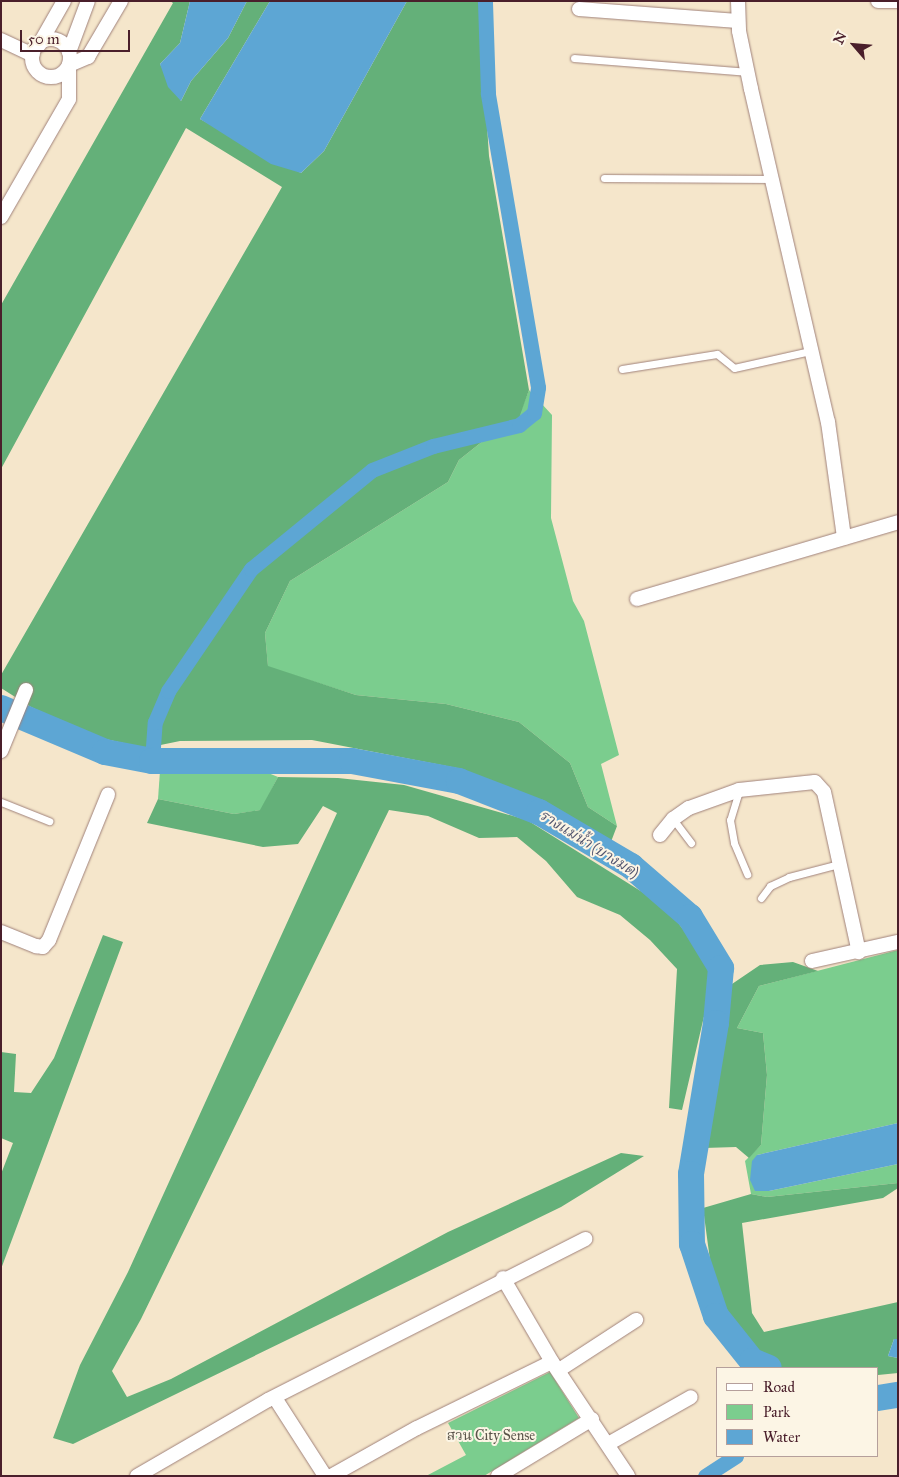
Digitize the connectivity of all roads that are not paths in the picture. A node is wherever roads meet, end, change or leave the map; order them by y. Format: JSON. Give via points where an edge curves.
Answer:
{"nodes":[{"id":1,"x":64,"y":1,"type":"edge"},
{"id":2,"x":88,"y":1,"type":"edge"},
{"id":3,"x":121,"y":1,"type":"edge"},
{"id":4,"x":738,"y":1,"type":"edge"},
{"id":5,"x":878,"y":1,"type":"edge"},
{"id":6,"x":898,"y":1,"type":"edge"},
{"id":7,"x":579,"y":9,"type":"dead end"},
{"id":8,"x":738,"y":21,"type":"junction"},
{"id":9,"x":1,"y":40,"type":"edge"},
{"id":10,"x":36,"y":50,"type":"junction"},
{"id":11,"x":69,"y":58,"type":"junction"},
{"id":12,"x":574,"y":58,"type":"dead end"},
{"id":13,"x":748,"y":72,"type":"junction"},
{"id":14,"x":604,"y":178,"type":"dead end"},
{"id":15,"x":771,"y":180,"type":"junction"},
{"id":16,"x":1,"y":217,"type":"edge"},
{"id":17,"x":810,"y":351,"type":"junction"},
{"id":18,"x":622,"y":369,"type":"dead end"},
{"id":19,"x":898,"y":522,"type":"edge"},
{"id":20,"x":844,"y":538,"type":"junction"},
{"id":21,"x":637,"y":599,"type":"dead end"},
{"id":22,"x":26,"y":690,"type":"dead end"},
{"id":23,"x":1,"y":751,"type":"edge"},
{"id":24,"x":739,"y":790,"type":"junction"},
{"id":25,"x":108,"y":794,"type":"dead end"},
{"id":26,"x":1,"y":802,"type":"edge"},
{"id":27,"x":672,"y":819,"type":"junction"},
{"id":28,"x":50,"y":821,"type":"dead end"},
{"id":29,"x":660,"y":835,"type":"dead end"},
{"id":30,"x":690,"y":843,"type":"dead end"},
{"id":31,"x":840,"y":864,"type":"junction"},
{"id":32,"x":747,"y":874,"type":"dead end"},
{"id":33,"x":761,"y":898,"type":"dead end"},
{"id":34,"x":1,"y":932,"type":"edge"},
{"id":35,"x":898,"y":942,"type":"edge"},
{"id":36,"x":859,"y":952,"type":"junction"},
{"id":37,"x":812,"y":961,"type":"dead end"},
{"id":38,"x":585,"y":1239,"type":"dead end"},
{"id":39,"x":503,"y":1278,"type":"junction"},
{"id":40,"x":636,"y":1320,"type":"dead end"},
{"id":41,"x":556,"y":1366,"type":"junction"},
{"id":42,"x":691,"y":1397,"type":"dead end"},
{"id":43,"x":275,"y":1398,"type":"junction"},
{"id":44,"x":592,"y":1419,"type":"junction"},
{"id":45,"x":608,"y":1444,"type":"junction"},
{"id":46,"x":137,"y":1476,"type":"edge"},
{"id":47,"x":325,"y":1476,"type":"edge"},
{"id":48,"x":331,"y":1476,"type":"edge"},
{"id":49,"x":498,"y":1476,"type":"edge"},
{"id":50,"x":628,"y":1476,"type":"edge"}],
"edges":[{"from":1,"to":10,"type":"street"},
{"from":2,"to":11,"type":"street"},
{"from":3,"to":11,"type":"street","via":[[88,57]]},
{"from":4,"to":8,"type":"street"},
{"from":5,"to":6,"type":"street"},
{"from":7,"to":8,"type":"street"},
{"from":8,"to":13,"type":"street"},
{"from":9,"to":10,"type":"street"},
{"from":10,"to":11,"type":"street","via":[[56,40]]},
{"from":10,"to":11,"type":"street","via":[[35,67],[50,77],[62,74]]},
{"from":11,"to":16,"type":"street","via":[[69,99]]},
{"from":12,"to":13,"type":"lane"},
{"from":13,"to":15,"type":"street"},
{"from":14,"to":15,"type":"lane"},
{"from":15,"to":17,"type":"street"},
{"from":17,"to":18,"type":"lane","via":[[734,368],[716,354]]},
{"from":17,"to":20,"type":"street","via":[[828,422]]},
{"from":19,"to":20,"type":"street"},
{"from":20,"to":21,"type":"street"},
{"from":22,"to":23,"type":"street"},
{"from":24,"to":27,"type":"street","via":[[688,808]]},
{"from":24,"to":31,"type":"street","via":[[815,782],[824,792]]},
{"from":24,"to":32,"type":"lane","via":[[730,820],[734,843]]},
{"from":25,"to":34,"type":"street","via":[[49,940],[43,947],[36,946]]},
{"from":26,"to":28,"type":"lane"},
{"from":27,"to":29,"type":"street"},
{"from":27,"to":30,"type":"lane"},
{"from":31,"to":33,"type":"lane","via":[[789,877],[770,886]]},
{"from":31,"to":36,"type":"street"},
{"from":35,"to":36,"type":"street"},
{"from":36,"to":37,"type":"street"},
{"from":38,"to":39,"type":"street"},
{"from":39,"to":41,"type":"street"},
{"from":39,"to":43,"type":"street"},
{"from":40,"to":41,"type":"street"},
{"from":41,"to":44,"type":"street"},
{"from":41,"to":48,"type":"street","via":[[417,1428]]},
{"from":42,"to":45,"type":"street"},
{"from":43,"to":46,"type":"street"},
{"from":43,"to":47,"type":"street"},
{"from":44,"to":45,"type":"street"},
{"from":44,"to":49,"type":"street"},
{"from":45,"to":50,"type":"street"}]}
